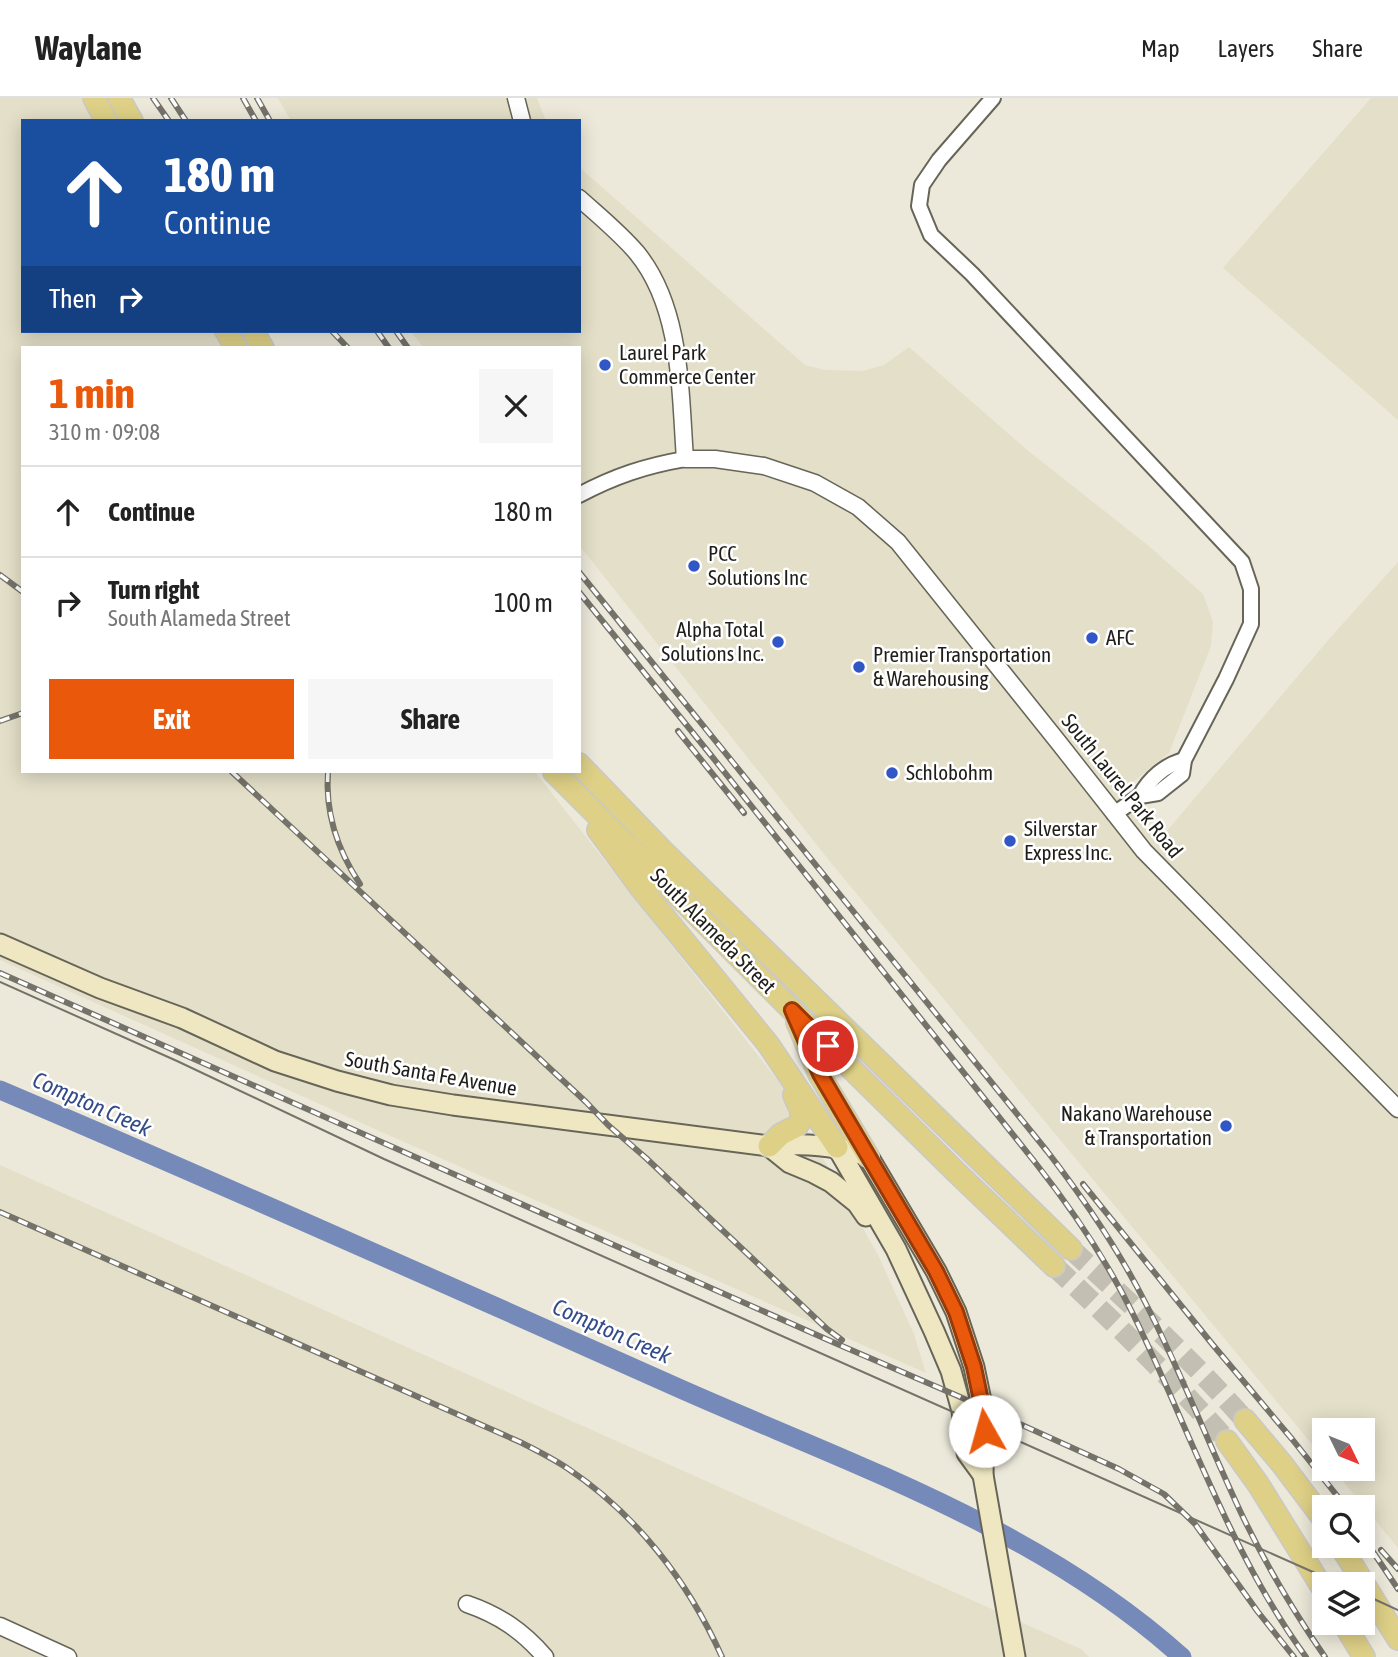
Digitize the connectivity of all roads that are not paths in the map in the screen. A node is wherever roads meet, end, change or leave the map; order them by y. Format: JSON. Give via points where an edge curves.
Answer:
{"nodes":[{"id":1,"x":94,"y":98,"type":"edge"},
{"id":2,"x":119,"y":98,"type":"edge"},
{"id":3,"x":516,"y":98,"type":"edge"},
{"id":4,"x":993,"y":98,"type":"edge"},
{"id":5,"x":106,"y":119,"type":"edge"},
{"id":6,"x":131,"y":119,"type":"edge"},
{"id":7,"x":521,"y":119,"type":"edge"},
{"id":8,"x":581,"y":200,"type":"edge"},
{"id":9,"x":685,"y":459,"type":"junction"},
{"id":10,"x":581,"y":494,"type":"edge"},
{"id":11,"x":581,"y":766,"type":"edge"},
{"id":12,"x":556,"y":773,"type":"edge"},
{"id":13,"x":1114,"y":814,"type":"junction"},
{"id":14,"x":0,"y":944,"type":"edge"},
{"id":15,"x":779,"y":963,"type":"junction"},
{"id":16,"x":792,"y":1010,"type":"junction"},
{"id":17,"x":768,"y":1044,"type":"junction"},
{"id":18,"x":1398,"y":1109,"type":"edge"},
{"id":19,"x":769,"y":1146,"type":"junction"},
{"id":20,"x":838,"y":1147,"type":"junction"},
{"id":21,"x":869,"y":1156,"type":"junction"},
{"id":22,"x":896,"y":1249,"type":"junction"},
{"id":23,"x":1071,"y":1249,"type":"tunnel mouth"},
{"id":24,"x":1054,"y":1266,"type":"tunnel mouth"},
{"id":25,"x":958,"y":1320,"type":"junction"},
{"id":26,"x":934,"y":1331,"type":"junction"},
{"id":27,"x":1245,"y":1420,"type":"tunnel mouth"},
{"id":28,"x":1227,"y":1441,"type":"tunnel mouth"},
{"id":29,"x":983,"y":1475,"type":"junction"},
{"id":30,"x":1312,"y":1504,"type":"edge"},
{"id":31,"x":1348,"y":1558,"type":"edge"},
{"id":32,"x":1313,"y":1572,"type":"edge"},
{"id":33,"x":467,"y":1604,"type":"dead end"},
{"id":34,"x":0,"y":1626,"type":"edge"},
{"id":35,"x":1351,"y":1635,"type":"edge"},
{"id":36,"x":1398,"y":1639,"type":"edge"},
{"id":37,"x":68,"y":1657,"type":"edge"},
{"id":38,"x":544,"y":1657,"type":"edge"},
{"id":39,"x":1015,"y":1657,"type":"edge"},
{"id":40,"x":1364,"y":1657,"type":"edge"}],
"edges":[{"from":1,"to":5,"type":"main road"},
{"from":2,"to":6,"type":"main road"},
{"from":3,"to":7,"type":"street"},
{"from":4,"to":13,"type":"street","via":[[922,185],[919,206],[931,235],[1242,562],[1251,589],[1251,624],[1184,760],[1154,777],[1140,796]]},
{"from":8,"to":9,"type":"street","via":[[637,254],[663,300],[678,369]]},
{"from":9,"to":10,"type":"street","name":"South Laurel Park Road","via":[[635,470]]},
{"from":9,"to":13,"type":"street","name":"South Laurel Park Road","via":[[764,466],[815,483],[858,507],[898,542]]},
{"from":11,"to":15,"type":"main road","name":"South Alameda Street"},
{"from":12,"to":16,"type":"main road","name":"South Alameda Street"},
{"from":12,"to":17,"type":"main road","via":[[640,887]]},
{"from":13,"to":18,"type":"street","name":"South Laurel Park Road","via":[[1153,860]]},
{"from":14,"to":19,"type":"main road","name":"South Santa Fe Avenue","via":[[275,1061],[337,1081],[453,1105]]},
{"from":15,"to":16,"type":"main road"},
{"from":15,"to":23,"type":"main road","name":"South Alameda Street"},
{"from":16,"to":21,"type":"main road","via":[[820,1074]]},
{"from":16,"to":24,"type":"main road","name":"South Alameda Street"},
{"from":17,"to":19,"type":"main road","via":[[802,1111],[797,1126]]},
{"from":17,"to":20,"type":"main road"},
{"from":19,"to":20,"type":"main road","name":"South Santa Fe Avenue"},
{"from":19,"to":22,"type":"main road","via":[[846,1194]]},
{"from":20,"to":21,"type":"main road","name":"South Santa Fe Avenue"},
{"from":20,"to":22,"type":"main road"},
{"from":21,"to":25,"type":"main road","via":[[936,1271]]},
{"from":22,"to":26,"type":"main road"},
{"from":25,"to":26,"type":"main road"},
{"from":25,"to":29,"type":"main road","via":[[984,1415]]},
{"from":26,"to":29,"type":"main road","via":[[962,1411],[967,1453]]},
{"from":27,"to":30,"type":"main road"},
{"from":28,"to":32,"type":"main road"},
{"from":29,"to":39,"type":"main road"},
{"from":31,"to":36,"type":"main road"},
{"from":33,"to":38,"type":"street","via":[[510,1623]]},
{"from":34,"to":37,"type":"street"},
{"from":35,"to":40,"type":"main road"}]}
